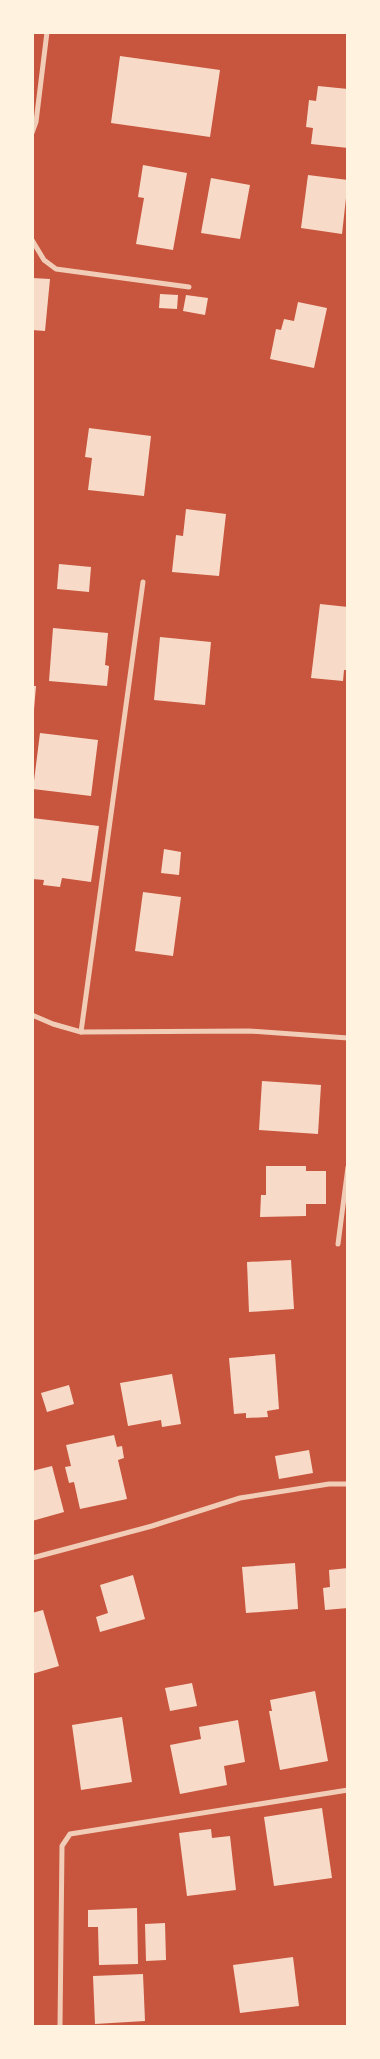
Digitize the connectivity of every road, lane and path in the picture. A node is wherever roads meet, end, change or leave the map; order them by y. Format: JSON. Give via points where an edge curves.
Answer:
{"nodes":[{"id":1,"x":47,"y":32,"type":"edge"},
{"id":2,"x":32,"y":133,"type":"edge"},
{"id":3,"x":32,"y":240,"type":"edge"},
{"id":4,"x":189,"y":287,"type":"dead end"},
{"id":5,"x":143,"y":582,"type":"dead end"},
{"id":6,"x":32,"y":1016,"type":"edge"},
{"id":7,"x":81,"y":1032,"type":"junction"},
{"id":8,"x":348,"y":1038,"type":"edge"},
{"id":9,"x":348,"y":1168,"type":"edge"},
{"id":10,"x":338,"y":1244,"type":"dead end"},
{"id":11,"x":348,"y":1484,"type":"edge"},
{"id":12,"x":32,"y":1558,"type":"edge"},
{"id":13,"x":348,"y":1790,"type":"edge"},
{"id":14,"x":60,"y":2026,"type":"edge"}],
"edges":[{"from":1,"to":2,"type":"street"},
{"from":3,"to":4,"type":"street","via":[[44,260],[56,269]]},
{"from":5,"to":7,"type":"street"},
{"from":6,"to":7,"type":"street"},
{"from":7,"to":8,"type":"street","via":[[250,1031]]},
{"from":9,"to":10,"type":"street"},
{"from":11,"to":12,"type":"street","via":[[240,1498],[152,1526]]},
{"from":13,"to":14,"type":"street","via":[[70,1834],[65,1839],[62,1853]]}]}
